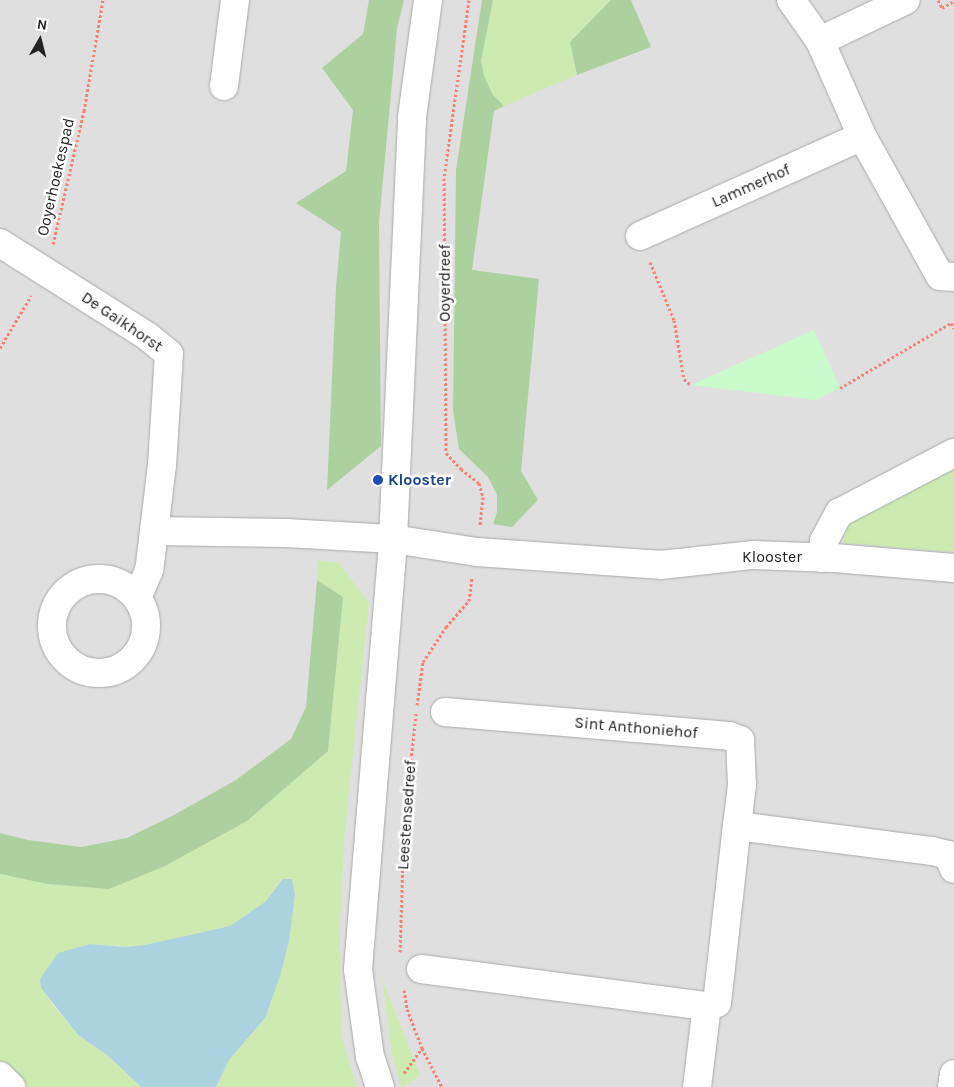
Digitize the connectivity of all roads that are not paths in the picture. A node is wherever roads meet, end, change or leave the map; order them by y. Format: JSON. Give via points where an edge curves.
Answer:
{"nodes":[{"id":1,"x":235,"y":0,"type":"edge"},
{"id":2,"x":428,"y":0,"type":"edge"},
{"id":3,"x":791,"y":0,"type":"edge"},
{"id":4,"x":906,"y":0,"type":"edge"},
{"id":5,"x":820,"y":41,"type":"junction"},
{"id":6,"x":224,"y":86,"type":"dead end"},
{"id":7,"x":862,"y":136,"type":"junction"},
{"id":8,"x":640,"y":236,"type":"road end"},
{"id":9,"x":0,"y":243,"type":"edge"},
{"id":10,"x":954,"y":277,"type":"edge"},
{"id":11,"x":954,"y":452,"type":"edge"},
{"id":12,"x":154,"y":531,"type":"junction"},
{"id":13,"x":393,"y":539,"type":"junction"},
{"id":14,"x":822,"y":558,"type":"junction"},
{"id":15,"x":954,"y":568,"type":"edge"},
{"id":16,"x":137,"y":598,"type":"dead end"},
{"id":17,"x":445,"y":712,"type":"dead end"},
{"id":18,"x":737,"y":826,"type":"junction"},
{"id":19,"x":954,"y":869,"type":"edge"},
{"id":20,"x":408,"y":969,"type":"road end"},
{"id":21,"x":707,"y":1006,"type":"junction"},
{"id":22,"x":954,"y":1074,"type":"edge"},
{"id":23,"x":0,"y":1076,"type":"edge"},
{"id":24,"x":391,"y":1081,"type":"edge"},
{"id":25,"x":11,"y":1087,"type":"edge"},
{"id":26,"x":698,"y":1087,"type":"edge"},
{"id":27,"x":952,"y":1087,"type":"edge"}],
"edges":[{"from":1,"to":6,"type":"street"},
{"from":2,"to":13,"type":"street","via":[[412,117]]},
{"from":3,"to":5,"type":"street"},
{"from":4,"to":5,"type":"street"},
{"from":5,"to":7,"type":"street"},
{"from":7,"to":8,"type":"street","name":"Lammerhof"},
{"from":7,"to":10,"type":"street","via":[[940,276]]},
{"from":9,"to":12,"type":"street","name":"De Gaikhorst","via":[[148,336],[169,354]]},
{"from":11,"to":14,"type":"street","name":"Klooster","via":[[839,513],[824,541]]},
{"from":12,"to":13,"type":"street"},
{"from":12,"to":16,"type":"street","name":"De Gaikhorst","via":[[149,570]]},
{"from":13,"to":14,"type":"street","name":"Klooster","via":[[477,552],[661,565],[753,555]]},
{"from":13,"to":24,"type":"street","via":[[358,969],[370,1057]]},
{"from":14,"to":15,"type":"street","name":"Klooster"},
{"from":17,"to":18,"type":"street","name":"Sint Anthoniehof","via":[[729,736],[740,740],[742,785]]},
{"from":18,"to":19,"type":"street","via":[[932,851],[948,855]]},
{"from":18,"to":21,"type":"street","name":"Sint Anthoniehof","via":[[717,1003]]},
{"from":20,"to":21,"type":"street"},
{"from":21,"to":26,"type":"street","name":"Sint Anthoniehof"},
{"from":22,"to":27,"type":"street"},
{"from":23,"to":25,"type":"street"}]}
